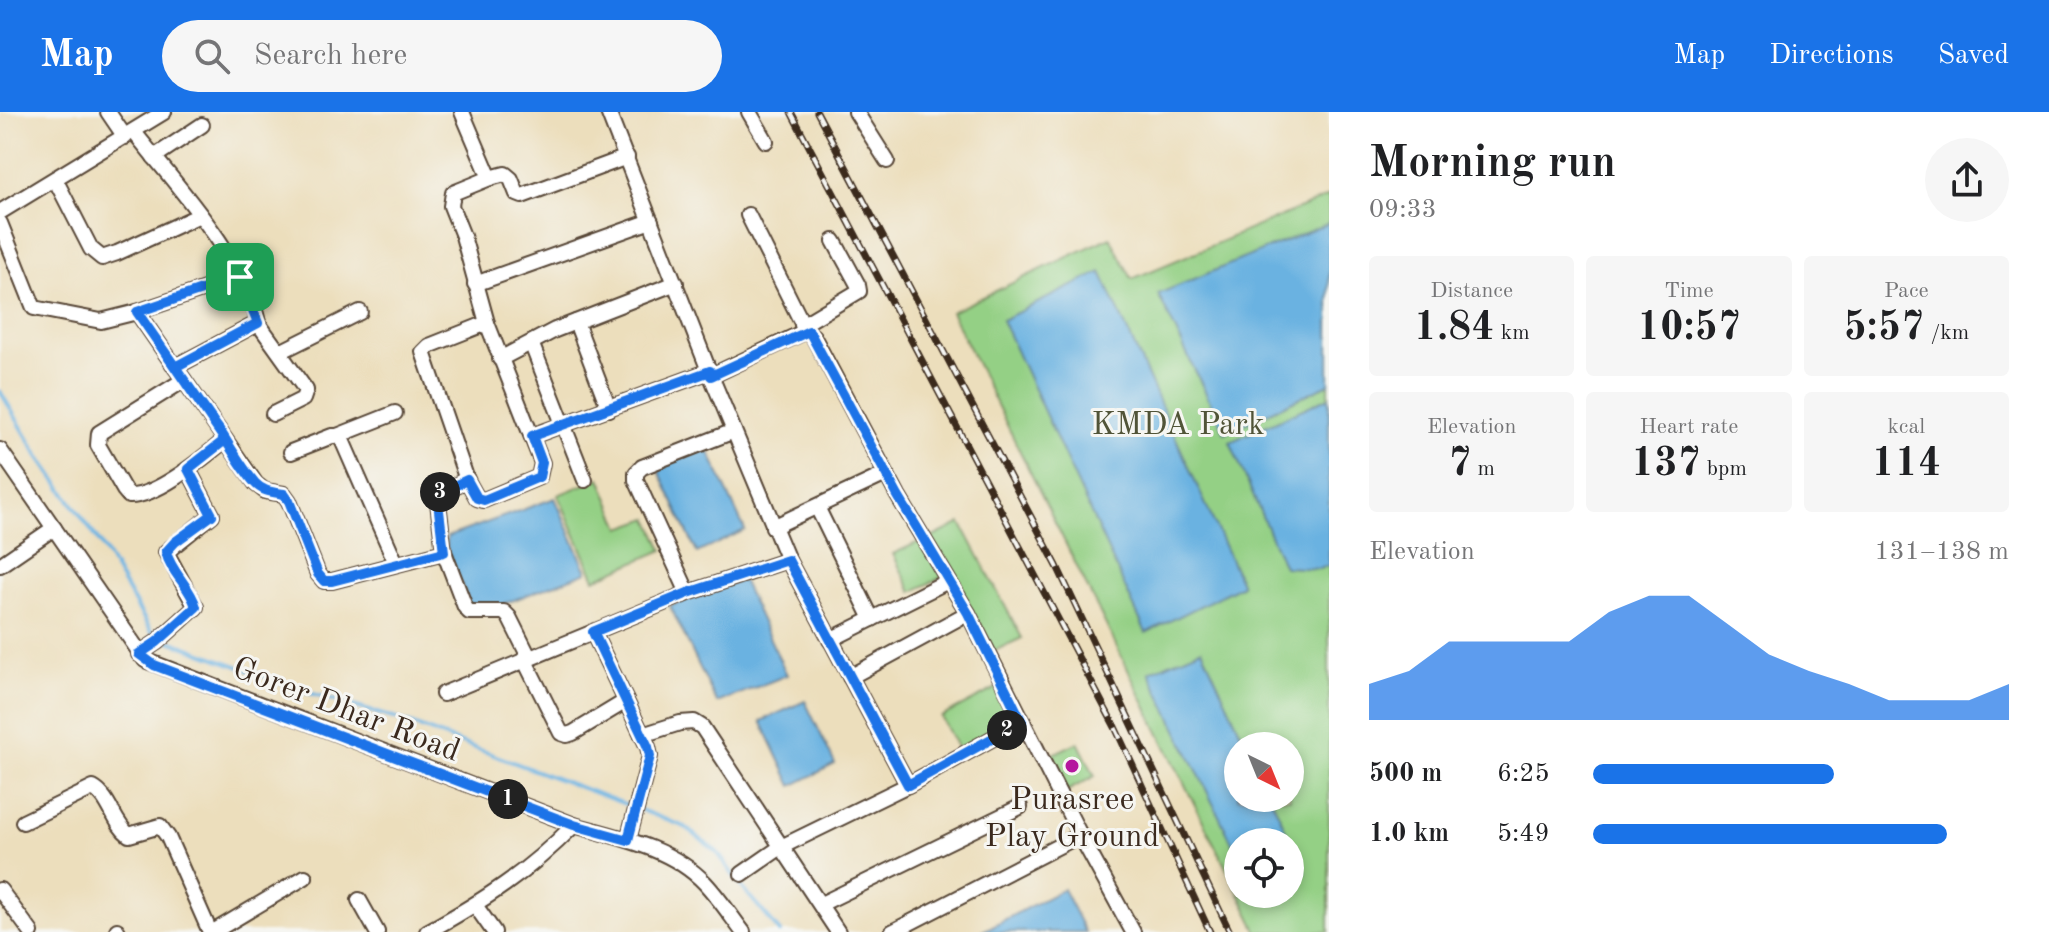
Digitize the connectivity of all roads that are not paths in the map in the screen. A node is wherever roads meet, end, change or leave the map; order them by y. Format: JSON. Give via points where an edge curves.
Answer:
{"nodes":[{"id":1,"x":108,"y":112,"type":"edge"},
{"id":2,"x":164,"y":112,"type":"edge"},
{"id":3,"x":462,"y":112,"type":"edge"},
{"id":4,"x":608,"y":112,"type":"edge"},
{"id":5,"x":749,"y":112,"type":"edge"},
{"id":6,"x":856,"y":112,"type":"edge"},
{"id":7,"x":202,"y":125,"type":"dead end"},
{"id":8,"x":130,"y":135,"type":"junction"},
{"id":9,"x":766,"y":141,"type":"dead end"},
{"id":10,"x":154,"y":157,"type":"junction"},
{"id":11,"x":627,"y":157,"type":"junction"},
{"id":12,"x":887,"y":161,"type":"dead end"},
{"id":13,"x":490,"y":178,"type":"junction"},
{"id":14,"x":55,"y":179,"type":"junction"},
{"id":15,"x":0,"y":212,"type":"edge"},
{"id":16,"x":200,"y":215,"type":"junction"},
{"id":17,"x":748,"y":215,"type":"dead end"},
{"id":18,"x":651,"y":221,"type":"junction"},
{"id":19,"x":0,"y":223,"type":"edge"},
{"id":20,"x":834,"y":241,"type":"dead end"},
{"id":21,"x":240,"y":277,"type":"junction"},
{"id":22,"x":676,"y":283,"type":"junction"},
{"id":23,"x":475,"y":284,"type":"junction"},
{"id":24,"x":137,"y":312,"type":"junction"},
{"id":25,"x":360,"y":312,"type":"dead end"},
{"id":26,"x":576,"y":322,"type":"junction"},
{"id":27,"x":258,"y":323,"type":"junction"},
{"id":28,"x":487,"y":323,"type":"junction"},
{"id":29,"x":804,"y":328,"type":"junction"},
{"id":30,"x":532,"y":345,"type":"junction"},
{"id":31,"x":280,"y":352,"type":"junction"},
{"id":32,"x":500,"y":359,"type":"junction"},
{"id":33,"x":175,"y":367,"type":"junction"},
{"id":34,"x":710,"y":374,"type":"junction"},
{"id":35,"x":184,"y":380,"type":"junction"},
{"id":36,"x":609,"y":409,"type":"junction"},
{"id":37,"x":395,"y":413,"type":"dead end"},
{"id":38,"x":273,"y":414,"type":"dead end"},
{"id":39,"x":562,"y":426,"type":"junction"},
{"id":40,"x":734,"y":431,"type":"junction"},
{"id":41,"x":337,"y":436,"type":"junction"},
{"id":42,"x":532,"y":436,"type":"junction"},
{"id":43,"x":225,"y":440,"type":"junction"},
{"id":44,"x":0,"y":450,"type":"edge"},
{"id":45,"x":291,"y":452,"type":"dead end"},
{"id":46,"x":188,"y":469,"type":"junction"},
{"id":47,"x":886,"y":474,"type":"junction"},
{"id":48,"x":467,"y":480,"type":"junction"},
{"id":49,"x":585,"y":480,"type":"dead end"},
{"id":50,"x":817,"y":507,"type":"junction"},
{"id":51,"x":773,"y":527,"type":"junction"},
{"id":52,"x":54,"y":528,"type":"junction"},
{"id":53,"x":444,"y":552,"type":"junction"},
{"id":54,"x":788,"y":560,"type":"junction"},
{"id":55,"x":396,"y":563,"type":"junction"},
{"id":56,"x":0,"y":565,"type":"edge"},
{"id":57,"x":948,"y":581,"type":"junction"},
{"id":58,"x":688,"y":593,"type":"junction"},
{"id":59,"x":968,"y":613,"type":"junction"},
{"id":60,"x":872,"y":619,"type":"junction"},
{"id":61,"x":593,"y":632,"type":"junction"},
{"id":62,"x":830,"y":640,"type":"junction"},
{"id":63,"x":139,"y":654,"type":"junction"},
{"id":64,"x":527,"y":658,"type":"junction"},
{"id":65,"x":850,"y":677,"type":"junction"},
{"id":66,"x":443,"y":694,"type":"dead end"},
{"id":67,"x":626,"y":701,"type":"junction"},
{"id":68,"x":1022,"y":722,"type":"junction"},
{"id":69,"x":642,"y":735,"type":"junction"},
{"id":70,"x":908,"y":785,"type":"junction"},
{"id":71,"x":1020,"y":807,"type":"dead end"},
{"id":72,"x":23,"y":822,"type":"dead end"},
{"id":73,"x":574,"y":825,"type":"junction"},
{"id":74,"x":1080,"y":835,"type":"junction"},
{"id":75,"x":628,"y":840,"type":"junction"},
{"id":76,"x":781,"y":847,"type":"junction"},
{"id":77,"x":742,"y":874,"type":"dead end"},
{"id":78,"x":305,"y":877,"type":"dead end"},
{"id":79,"x":0,"y":890,"type":"edge"},
{"id":80,"x":359,"y":900,"type":"dead end"},
{"id":81,"x":821,"y":904,"type":"junction"},
{"id":82,"x":475,"y":905,"type":"junction"},
{"id":83,"x":31,"y":932,"type":"edge"},
{"id":84,"x":212,"y":932,"type":"edge"},
{"id":85,"x":377,"y":932,"type":"edge"},
{"id":86,"x":427,"y":932,"type":"edge"},
{"id":87,"x":494,"y":932,"type":"edge"},
{"id":88,"x":743,"y":932,"type":"edge"},
{"id":89,"x":838,"y":932,"type":"edge"},
{"id":90,"x":892,"y":932,"type":"edge"},
{"id":91,"x":1133,"y":932,"type":"edge"}],
"edges":[{"from":1,"to":8,"type":"street"},
{"from":2,"to":8,"type":"street"},
{"from":3,"to":13,"type":"street"},
{"from":4,"to":11,"type":"street"},
{"from":5,"to":9,"type":"street"},
{"from":6,"to":12,"type":"street"},
{"from":7,"to":10,"type":"street"},
{"from":8,"to":10,"type":"street"},
{"from":8,"to":14,"type":"street"},
{"from":10,"to":16,"type":"street"},
{"from":11,"to":13,"type":"street","via":[[522,196],[505,174]]},
{"from":11,"to":18,"type":"street"},
{"from":13,"to":23,"type":"street","via":[[450,199]]},
{"from":14,"to":15,"type":"street"},
{"from":14,"to":16,"type":"street","via":[[91,249],[102,258]]},
{"from":16,"to":21,"type":"street"},
{"from":17,"to":29,"type":"street"},
{"from":18,"to":22,"type":"street"},
{"from":18,"to":23,"type":"street"},
{"from":19,"to":24,"type":"street","via":[[34,308],[101,321]]},
{"from":20,"to":29,"type":"street","via":[[859,291]]},
{"from":21,"to":24,"type":"street"},
{"from":21,"to":27,"type":"street"},
{"from":22,"to":26,"type":"street"},
{"from":22,"to":34,"type":"street"},
{"from":23,"to":28,"type":"street"},
{"from":24,"to":33,"type":"street"},
{"from":25,"to":31,"type":"street"},
{"from":26,"to":30,"type":"street"},
{"from":26,"to":36,"type":"street"},
{"from":27,"to":31,"type":"street"},
{"from":27,"to":33,"type":"street"},
{"from":28,"to":32,"type":"street"},
{"from":28,"to":48,"type":"street","via":[[423,352]]},
{"from":29,"to":34,"type":"street"},
{"from":29,"to":47,"type":"street"},
{"from":30,"to":32,"type":"street"},
{"from":30,"to":39,"type":"street"},
{"from":31,"to":38,"type":"street","via":[[306,390],[303,399]]},
{"from":32,"to":42,"type":"street"},
{"from":33,"to":35,"type":"street"},
{"from":34,"to":36,"type":"street"},
{"from":34,"to":40,"type":"street"},
{"from":35,"to":43,"type":"street"},
{"from":35,"to":46,"type":"street","via":[[99,433],[98,445],[129,496]]},
{"from":36,"to":39,"type":"street"},
{"from":37,"to":41,"type":"street"},
{"from":39,"to":42,"type":"street"},
{"from":39,"to":49,"type":"street"},
{"from":40,"to":51,"type":"street"},
{"from":40,"to":58,"type":"street","via":[[636,473]]},
{"from":41,"to":45,"type":"street"},
{"from":41,"to":55,"type":"street","via":[[346,445]]},
{"from":42,"to":48,"type":"street","via":[[542,463],[539,477],[484,500],[477,498]]},
{"from":43,"to":46,"type":"street"},
{"from":43,"to":55,"type":"street","via":[[256,484],[289,501],[324,581]]},
{"from":44,"to":52,"type":"street","name":"Gorer Dhar Road"},
{"from":46,"to":63,"type":"street","via":[[212,515],[166,552],[196,604]]},
{"from":47,"to":50,"type":"street"},
{"from":47,"to":57,"type":"street"},
{"from":48,"to":53,"type":"street","via":[[437,494]]},
{"from":50,"to":51,"type":"street"},
{"from":50,"to":60,"type":"street"},
{"from":51,"to":54,"type":"street"},
{"from":52,"to":56,"type":"street"},
{"from":52,"to":63,"type":"street","name":"Gorer Dhar Road"},
{"from":53,"to":55,"type":"street"},
{"from":53,"to":64,"type":"street","via":[[465,607],[469,612],[504,612]]},
{"from":54,"to":58,"type":"street"},
{"from":54,"to":62,"type":"street"},
{"from":57,"to":59,"type":"street"},
{"from":57,"to":60,"type":"street"},
{"from":58,"to":61,"type":"street"},
{"from":59,"to":65,"type":"street"},
{"from":59,"to":68,"type":"street"},
{"from":60,"to":62,"type":"street"},
{"from":61,"to":64,"type":"street"},
{"from":61,"to":67,"type":"street"},
{"from":62,"to":65,"type":"street"},
{"from":63,"to":73,"type":"street","name":"Gorer Dhar Road","via":[[154,665]]},
{"from":64,"to":66,"type":"street"},
{"from":64,"to":67,"type":"street","via":[[561,733],[573,733]]},
{"from":65,"to":70,"type":"street"},
{"from":67,"to":69,"type":"street"},
{"from":68,"to":70,"type":"street"},
{"from":68,"to":74,"type":"street"},
{"from":69,"to":75,"type":"street","via":[[650,756]]},
{"from":69,"to":76,"type":"street","via":[[680,723],[702,727]]},
{"from":70,"to":76,"type":"street"},
{"from":71,"to":81,"type":"street"},
{"from":72,"to":84,"type":"street","via":[[93,788],[129,835],[160,826]]},
{"from":73,"to":75,"type":"street","name":"Gorer Dhar Road"},
{"from":73,"to":82,"type":"street","via":[[541,858]]},
{"from":74,"to":90,"type":"street"},
{"from":74,"to":91,"type":"street"},
{"from":75,"to":88,"type":"street","name":"Gorer Dhar Road","via":[[689,869]]},
{"from":76,"to":77,"type":"street"},
{"from":76,"to":81,"type":"street"},
{"from":78,"to":84,"type":"street"},
{"from":79,"to":83,"type":"street"},
{"from":80,"to":85,"type":"street"},
{"from":81,"to":89,"type":"street"},
{"from":82,"to":86,"type":"street"},
{"from":82,"to":87,"type":"street"}]}
